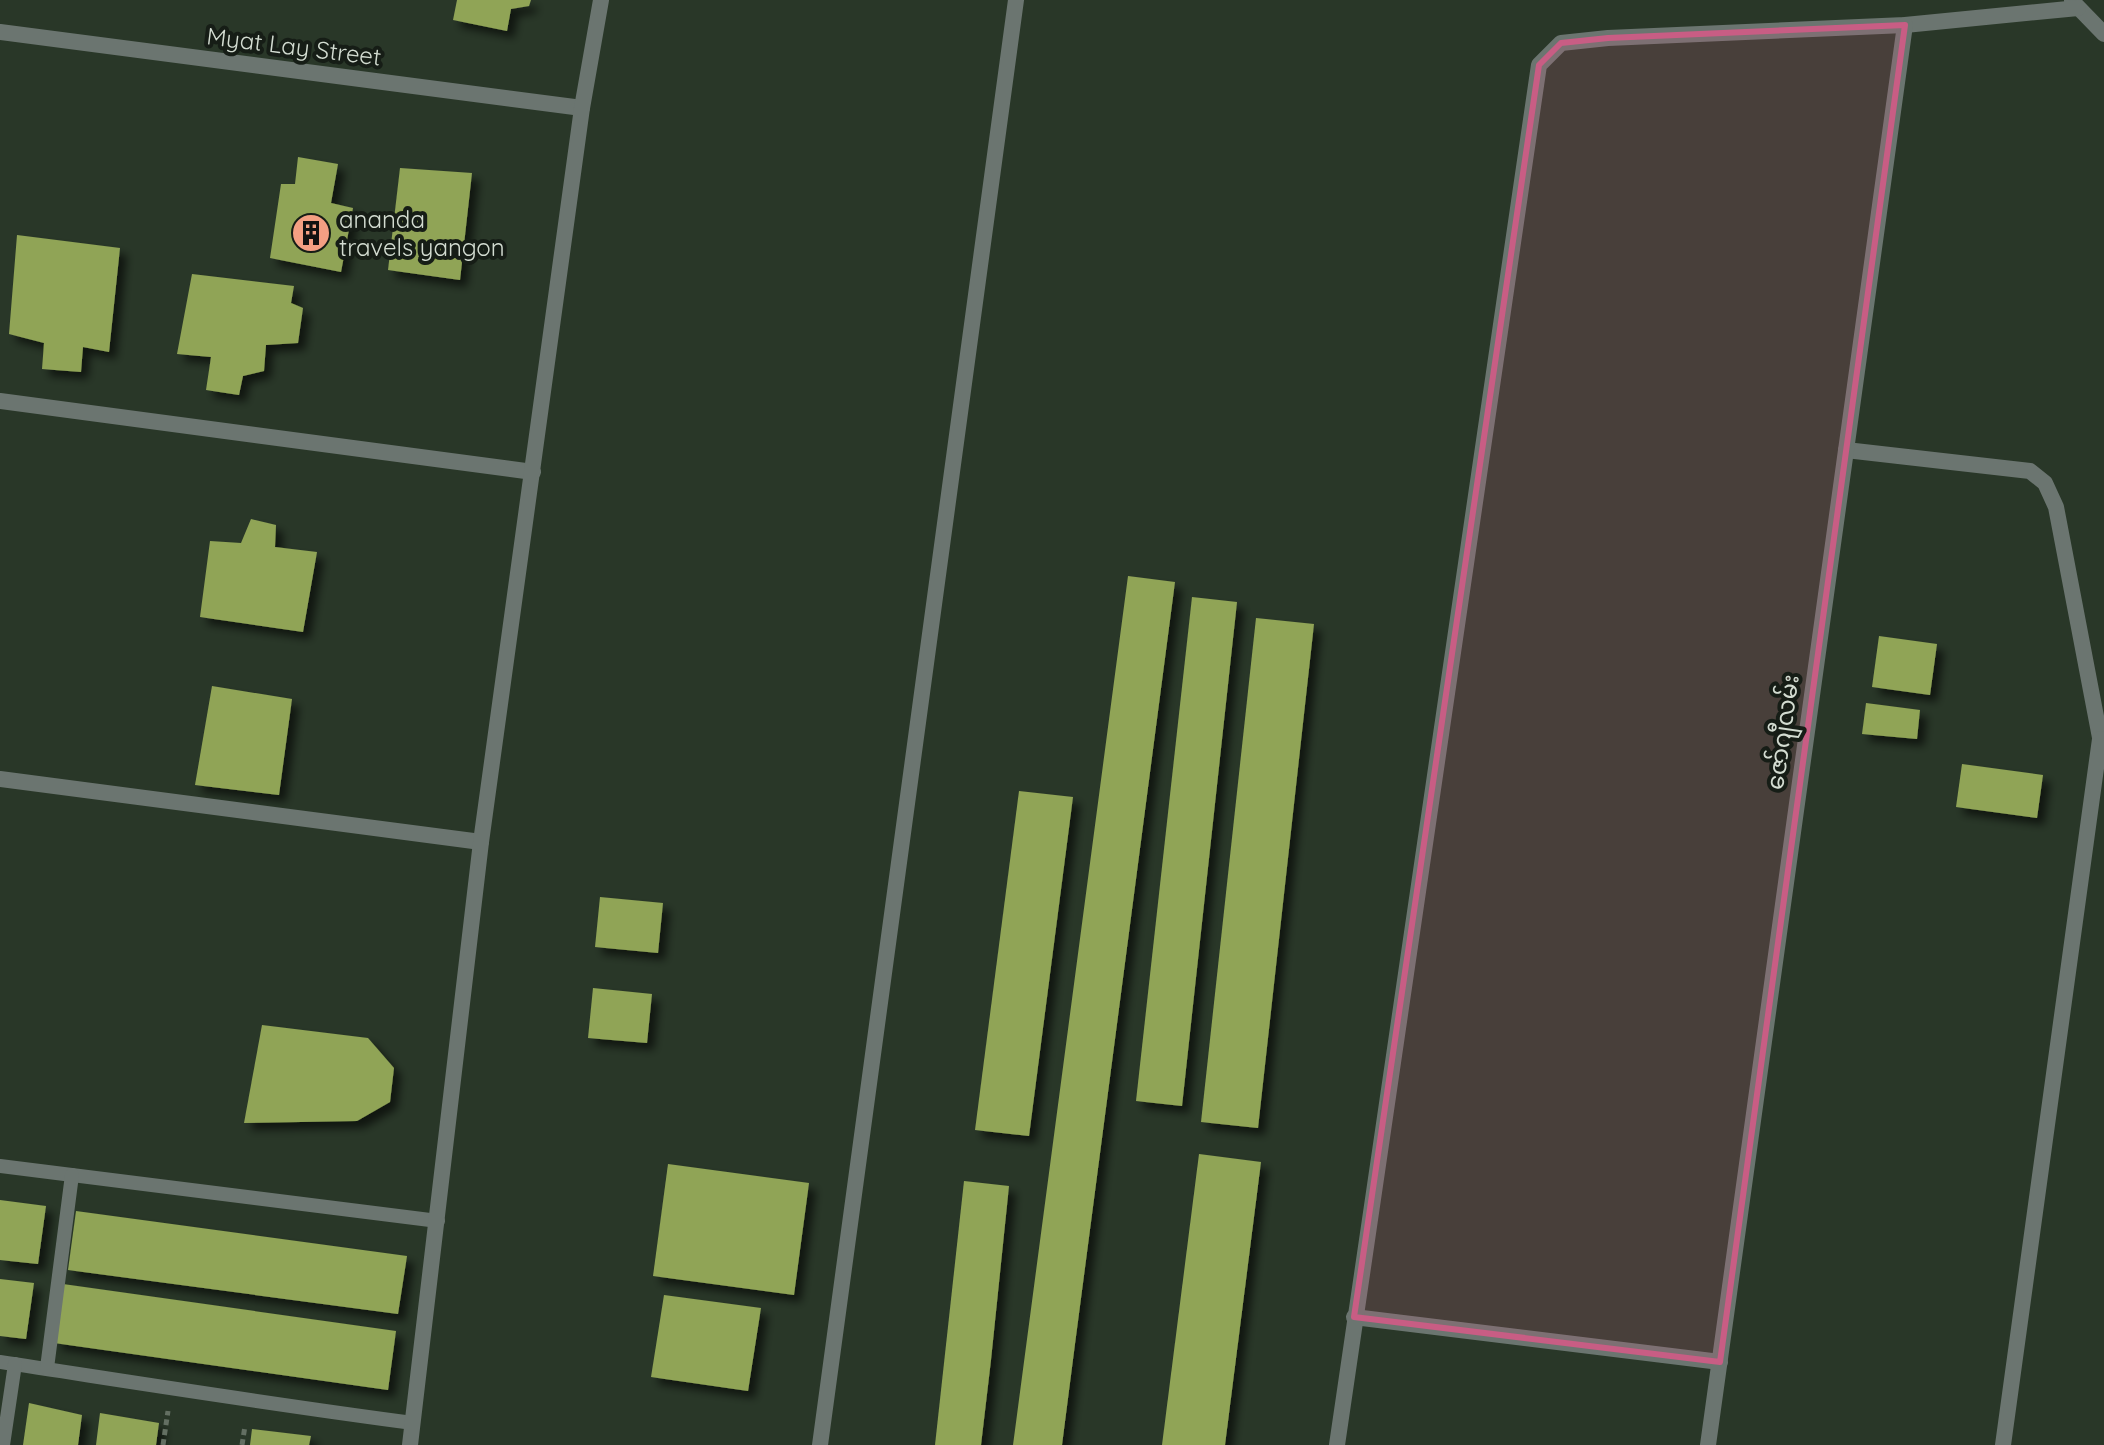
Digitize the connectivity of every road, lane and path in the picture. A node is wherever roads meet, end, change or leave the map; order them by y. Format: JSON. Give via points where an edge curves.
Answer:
{"nodes":[{"id":1,"x":601,"y":0,"type":"edge"},
{"id":2,"x":1016,"y":0,"type":"edge"},
{"id":3,"x":2075,"y":4,"type":"edge"},
{"id":4,"x":1905,"y":25,"type":"junction"},
{"id":5,"x":0,"y":32,"type":"edge"},
{"id":6,"x":2104,"y":34,"type":"edge"},
{"id":7,"x":582,"y":108,"type":"junction"},
{"id":8,"x":0,"y":401,"type":"edge"},
{"id":9,"x":1846,"y":450,"type":"junction"},
{"id":10,"x":533,"y":472,"type":"junction"},
{"id":11,"x":2100,"y":739,"type":"junction"},
{"id":12,"x":2104,"y":761,"type":"edge"},
{"id":13,"x":0,"y":779,"type":"edge"},
{"id":14,"x":481,"y":842,"type":"junction"},
{"id":15,"x":0,"y":1166,"type":"edge"},
{"id":16,"x":72,"y":1175,"type":"junction"},
{"id":17,"x":438,"y":1221,"type":"junction"},
{"id":18,"x":1354,"y":1317,"type":"junction"},
{"id":19,"x":1720,"y":1362,"type":"junction"},
{"id":20,"x":8,"y":1363,"type":"edge"},
{"id":21,"x":47,"y":1368,"type":"junction"},
{"id":22,"x":413,"y":1423,"type":"junction"},
{"id":23,"x":3,"y":1445,"type":"edge"},
{"id":24,"x":410,"y":1445,"type":"edge"},
{"id":25,"x":820,"y":1445,"type":"edge"},
{"id":26,"x":1337,"y":1445,"type":"edge"},
{"id":27,"x":1708,"y":1445,"type":"edge"},
{"id":28,"x":2003,"y":1445,"type":"edge"}],
"edges":[{"from":1,"to":7,"type":"street"},
{"from":2,"to":25,"type":"street"},
{"from":3,"to":4,"type":"street"},
{"from":3,"to":6,"type":"street"},
{"from":4,"to":9,"type":"street","name":"ဇော်ဂျီလမ်း"},
{"from":4,"to":18,"type":"street","via":[[1561,43],[1539,65]]},
{"from":5,"to":7,"type":"street","name":"Myat Lay Street"},
{"from":7,"to":10,"type":"street"},
{"from":8,"to":10,"type":"street"},
{"from":9,"to":11,"type":"street","via":[[2030,471],[2045,483],[2056,507]]},
{"from":9,"to":19,"type":"street","name":"ဇော်ဂျီလမ်း"},
{"from":10,"to":14,"type":"street"},
{"from":11,"to":12,"type":"street"},
{"from":11,"to":28,"type":"street"},
{"from":13,"to":14,"type":"street"},
{"from":14,"to":17,"type":"street"},
{"from":15,"to":16,"type":"lane"},
{"from":16,"to":17,"type":"lane"},
{"from":16,"to":21,"type":"lane"},
{"from":17,"to":22,"type":"street"},
{"from":18,"to":19,"type":"street"},
{"from":18,"to":26,"type":"street"},
{"from":19,"to":27,"type":"street","name":"ဇော်ဂျီလမ်း"},
{"from":20,"to":21,"type":"lane"},
{"from":20,"to":23,"type":"lane"},
{"from":21,"to":22,"type":"lane"},
{"from":22,"to":24,"type":"street"}]}
